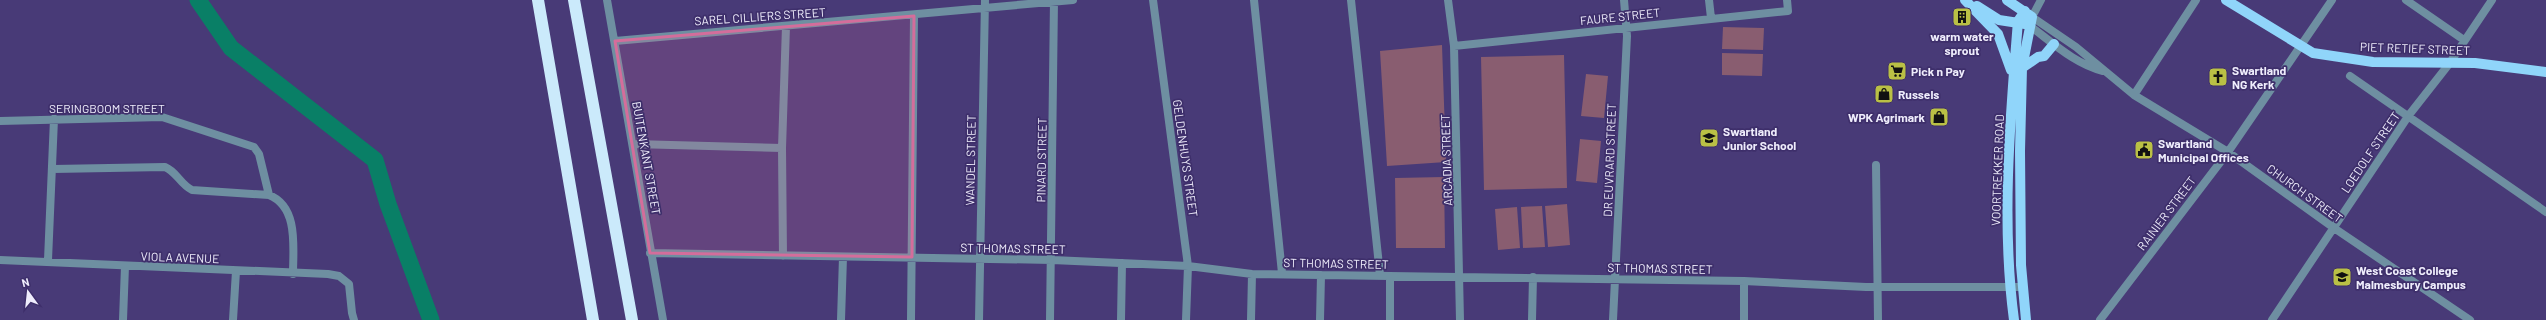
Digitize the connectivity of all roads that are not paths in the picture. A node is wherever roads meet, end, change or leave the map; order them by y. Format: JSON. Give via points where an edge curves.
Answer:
{"nodes":[{"id":1,"x":538,"y":0,"type":"edge"},
{"id":2,"x":574,"y":0,"type":"edge"},
{"id":3,"x":607,"y":0,"type":"edge"},
{"id":4,"x":1073,"y":0,"type":"edge"},
{"id":5,"x":1153,"y":0,"type":"edge"},
{"id":6,"x":1254,"y":0,"type":"edge"},
{"id":7,"x":1351,"y":0,"type":"edge"},
{"id":8,"x":1448,"y":0,"type":"edge"},
{"id":9,"x":1624,"y":0,"type":"edge"},
{"id":10,"x":1710,"y":0,"type":"edge"},
{"id":11,"x":1787,"y":0,"type":"edge"},
{"id":12,"x":1967,"y":0,"type":"edge"},
{"id":13,"x":2007,"y":0,"type":"edge"},
{"id":14,"x":2041,"y":0,"type":"edge"},
{"id":15,"x":2196,"y":0,"type":"edge"},
{"id":16,"x":2226,"y":0,"type":"edge"},
{"id":17,"x":2332,"y":0,"type":"edge"},
{"id":18,"x":2406,"y":0,"type":"edge"},
{"id":19,"x":2492,"y":0,"type":"edge"},
{"id":20,"x":1054,"y":1,"type":"edge"},
{"id":21,"x":985,"y":4,"type":"edge"},
{"id":22,"x":914,"y":16,"type":"junction"},
{"id":23,"x":1711,"y":18,"type":"junction"},
{"id":24,"x":2029,"y":18,"type":"junction"},
{"id":25,"x":2018,"y":21,"type":"junction"},
{"id":26,"x":786,"y":26,"type":"junction"},
{"id":27,"x":1626,"y":28,"type":"junction"},
{"id":28,"x":2464,"y":40,"type":"junction"},
{"id":29,"x":615,"y":41,"type":"junction"},
{"id":30,"x":2054,"y":44,"type":"junction"},
{"id":31,"x":2299,"y":45,"type":"junction"},
{"id":32,"x":1454,"y":46,"type":"junction"},
{"id":33,"x":2449,"y":64,"type":"junction"},
{"id":34,"x":2022,"y":68,"type":"junction"},
{"id":35,"x":2108,"y":72,"type":"junction"},
{"id":36,"x":2546,"y":72,"type":"edge"},
{"id":37,"x":2350,"y":76,"type":"dead end"},
{"id":38,"x":2013,"y":82,"type":"junction"},
{"id":39,"x":2134,"y":96,"type":"junction"},
{"id":40,"x":2409,"y":115,"type":"junction"},
{"id":41,"x":54,"y":119,"type":"junction"},
{"id":42,"x":0,"y":121,"type":"edge"},
{"id":43,"x":634,"y":144,"type":"junction"},
{"id":44,"x":782,"y":148,"type":"junction"},
{"id":45,"x":2228,"y":152,"type":"junction"},
{"id":46,"x":1876,"y":165,"type":"dead end"},
{"id":47,"x":53,"y":169,"type":"junction"},
{"id":48,"x":269,"y":195,"type":"junction"},
{"id":49,"x":2546,"y":212,"type":"edge"},
{"id":50,"x":2334,"y":228,"type":"junction"},
{"id":51,"x":650,"y":253,"type":"junction"},
{"id":52,"x":784,"y":256,"type":"junction"},
{"id":53,"x":843,"y":257,"type":"junction"},
{"id":54,"x":912,"y":258,"type":"junction"},
{"id":55,"x":0,"y":260,"type":"edge"},
{"id":56,"x":48,"y":260,"type":"junction"},
{"id":57,"x":980,"y":260,"type":"junction"},
{"id":58,"x":1052,"y":260,"type":"junction"},
{"id":59,"x":1122,"y":262,"type":"junction"},
{"id":60,"x":125,"y":266,"type":"junction"},
{"id":61,"x":1188,"y":266,"type":"junction"},
{"id":62,"x":236,"y":271,"type":"junction"},
{"id":63,"x":1282,"y":273,"type":"junction"},
{"id":64,"x":293,"y":274,"type":"junction"},
{"id":65,"x":1252,"y":274,"type":"junction"},
{"id":66,"x":1321,"y":275,"type":"junction"},
{"id":67,"x":1380,"y":275,"type":"junction"},
{"id":68,"x":1390,"y":276,"type":"junction"},
{"id":69,"x":1461,"y":277,"type":"junction"},
{"id":70,"x":1533,"y":277,"type":"junction"},
{"id":71,"x":1615,"y":280,"type":"junction"},
{"id":72,"x":1744,"y":281,"type":"junction"},
{"id":73,"x":1879,"y":287,"type":"junction"},
{"id":74,"x":2022,"y":287,"type":"junction"},
{"id":75,"x":2010,"y":288,"type":"junction"},
{"id":76,"x":123,"y":320,"type":"edge"},
{"id":77,"x":233,"y":320,"type":"edge"},
{"id":78,"x":354,"y":320,"type":"edge"},
{"id":79,"x":593,"y":320,"type":"edge"},
{"id":80,"x":632,"y":320,"type":"edge"},
{"id":81,"x":663,"y":320,"type":"edge"},
{"id":82,"x":841,"y":320,"type":"edge"},
{"id":83,"x":911,"y":320,"type":"edge"},
{"id":84,"x":979,"y":320,"type":"edge"},
{"id":85,"x":1050,"y":320,"type":"edge"},
{"id":86,"x":1121,"y":320,"type":"edge"},
{"id":87,"x":1186,"y":320,"type":"edge"},
{"id":88,"x":1251,"y":320,"type":"edge"},
{"id":89,"x":1320,"y":320,"type":"edge"},
{"id":90,"x":1390,"y":320,"type":"edge"},
{"id":91,"x":1460,"y":320,"type":"edge"},
{"id":92,"x":1532,"y":320,"type":"edge"},
{"id":93,"x":1613,"y":320,"type":"edge"},
{"id":94,"x":1744,"y":320,"type":"edge"},
{"id":95,"x":1878,"y":320,"type":"edge"},
{"id":96,"x":2014,"y":320,"type":"edge"},
{"id":97,"x":2026,"y":320,"type":"edge"},
{"id":98,"x":2100,"y":320,"type":"edge"},
{"id":99,"x":2272,"y":320,"type":"edge"},
{"id":100,"x":2470,"y":320,"type":"edge"}],
"edges":[{"from":1,"to":79,"type":"highway"},
{"from":2,"to":80,"type":"highway"},
{"from":3,"to":29,"type":"street","name":"BUITENKANT STREET"},
{"from":4,"to":20,"type":"street","name":"SAREL CILLIERS STREET"},
{"from":5,"to":61,"type":"street","name":"GELDENHUYS STREET"},
{"from":6,"to":63,"type":"street"},
{"from":7,"to":67,"type":"street"},
{"from":8,"to":32,"type":"street","name":"ARCADIA STREET"},
{"from":9,"to":27,"type":"street","name":"DR EUVRARD STREET"},
{"from":10,"to":23,"type":"street"},
{"from":11,"to":23,"type":"street","name":"FAURE STREET","via":[[1788,10]]},
{"from":12,"to":25,"type":"main road","via":[[1999,20]]},
{"from":12,"to":38,"type":"main road","via":[[1998,34],[2008,57]]},
{"from":13,"to":24,"type":"main road"},
{"from":14,"to":24,"type":"street"},
{"from":15,"to":39,"type":"street"},
{"from":16,"to":31,"type":"main road","name":"PIET RETIEF STREET"},
{"from":17,"to":31,"type":"street","name":"RAINIER STREET"},
{"from":18,"to":28,"type":"street"},
{"from":19,"to":28,"type":"street","name":"LOEDOLF STREET"},
{"from":20,"to":21,"type":"street","name":"SAREL CILLIERS STREET"},
{"from":20,"to":58,"type":"street","name":"PINARD STREET"},
{"from":21,"to":22,"type":"street","name":"SAREL CILLIERS STREET"},
{"from":21,"to":57,"type":"street","name":"WANDEL STREET"},
{"from":22,"to":26,"type":"street","name":"SAREL CILLIERS STREET"},
{"from":22,"to":54,"type":"street"},
{"from":23,"to":27,"type":"street","name":"FAURE STREET"},
{"from":24,"to":25,"type":"main road"},
{"from":24,"to":30,"type":"street","name":"CHURCH STREET"},
{"from":24,"to":34,"type":"main road","name":"VOORTREKKER ROAD"},
{"from":24,"to":35,"type":"street","name":"CHURCH STREET","via":[[2076,47]]},
{"from":25,"to":38,"type":"main road","name":"VOORTREKKER ROAD"},
{"from":26,"to":29,"type":"street","name":"SAREL CILLIERS STREET"},
{"from":26,"to":44,"type":"street"},
{"from":27,"to":32,"type":"street","name":"FAURE STREET"},
{"from":27,"to":71,"type":"street","name":"DR EUVRARD STREET"},
{"from":28,"to":33,"type":"street","name":"LOEDOLF STREET"},
{"from":29,"to":43,"type":"street","name":"BUITENKANT STREET"},
{"from":30,"to":34,"type":"main road","via":[[2044,56]]},
{"from":30,"to":35,"type":"street","name":"CHURCH STREET","via":[[2090,68]]},
{"from":31,"to":33,"type":"main road","name":"PIET RETIEF STREET","via":[[2313,53],[2373,62]]},
{"from":31,"to":45,"type":"street","name":"RAINIER STREET"},
{"from":32,"to":69,"type":"street","name":"ARCADIA STREET"},
{"from":33,"to":36,"type":"main road","name":"PIET RETIEF STREET","via":[[2476,64]]},
{"from":33,"to":40,"type":"street","name":"LOEDOLF STREET"},
{"from":34,"to":74,"type":"main road","name":"VOORTREKKER ROAD"},
{"from":35,"to":39,"type":"street","name":"CHURCH STREET"},
{"from":37,"to":40,"type":"street"},
{"from":38,"to":75,"type":"main road","name":"VOORTREKKER ROAD","via":[[2007,261]]},
{"from":39,"to":45,"type":"street","name":"CHURCH STREET"},
{"from":40,"to":49,"type":"street"},
{"from":40,"to":50,"type":"street","name":"LOEDOLF STREET"},
{"from":41,"to":42,"type":"street","name":"SERINGBOOM STREET"},
{"from":41,"to":47,"type":"street"},
{"from":41,"to":48,"type":"street","name":"SERINGBOOM STREET","via":[[162,117],[247,144],[259,154]]},
{"from":43,"to":44,"type":"street"},
{"from":43,"to":51,"type":"street","name":"BUITENKANT STREET"},
{"from":44,"to":52,"type":"street"},
{"from":45,"to":50,"type":"street","name":"CHURCH STREET"},
{"from":45,"to":98,"type":"street","name":"RAINIER STREET"},
{"from":46,"to":73,"type":"street"},
{"from":47,"to":48,"type":"street","via":[[165,167],[173,170],[183,186],[192,190]]},
{"from":47,"to":56,"type":"street"},
{"from":48,"to":64,"type":"street","via":[[283,206],[293,228]]},
{"from":50,"to":99,"type":"street","name":"LOEDOLF STREET"},
{"from":50,"to":100,"type":"street","name":"CHURCH STREET"},
{"from":51,"to":52,"type":"street","name":"ST THOMAS STREET"},
{"from":51,"to":81,"type":"street","name":"BUITENKANT STREET"},
{"from":52,"to":53,"type":"street","name":"ST THOMAS STREET"},
{"from":53,"to":54,"type":"street","name":"ST THOMAS STREET"},
{"from":53,"to":82,"type":"street"},
{"from":54,"to":57,"type":"street","name":"ST THOMAS STREET"},
{"from":54,"to":83,"type":"street"},
{"from":55,"to":56,"type":"street","name":"VIOLA AVENUE"},
{"from":56,"to":60,"type":"street","name":"VIOLA AVENUE"},
{"from":57,"to":58,"type":"street","name":"ST THOMAS STREET"},
{"from":57,"to":84,"type":"street","name":"WANDEL STREET"},
{"from":58,"to":59,"type":"street","name":"ST THOMAS STREET"},
{"from":58,"to":85,"type":"street","name":"PINARD STREET"},
{"from":59,"to":61,"type":"street","name":"ST THOMAS STREET"},
{"from":59,"to":86,"type":"street"},
{"from":60,"to":62,"type":"street","name":"VIOLA AVENUE"},
{"from":60,"to":76,"type":"street"},
{"from":61,"to":65,"type":"street","name":"ST THOMAS STREET"},
{"from":61,"to":87,"type":"street","name":"GELDENHUYS STREET"},
{"from":62,"to":64,"type":"street","name":"VIOLA AVENUE"},
{"from":62,"to":77,"type":"street"},
{"from":63,"to":65,"type":"street","name":"ST THOMAS STREET"},
{"from":63,"to":66,"type":"street","name":"ST THOMAS STREET"},
{"from":64,"to":78,"type":"street","name":"VIOLA AVENUE","via":[[339,276],[350,284]]},
{"from":65,"to":88,"type":"street"},
{"from":66,"to":67,"type":"street","name":"ST THOMAS STREET"},
{"from":66,"to":89,"type":"street"},
{"from":67,"to":68,"type":"street","name":"ST THOMAS STREET"},
{"from":68,"to":69,"type":"street","name":"ST THOMAS STREET"},
{"from":68,"to":90,"type":"street"},
{"from":69,"to":70,"type":"street","name":"ST THOMAS STREET"},
{"from":69,"to":91,"type":"street","name":"ARCADIA STREET"},
{"from":70,"to":71,"type":"street","name":"ST THOMAS STREET"},
{"from":70,"to":92,"type":"street"},
{"from":71,"to":72,"type":"street","name":"ST THOMAS STREET"},
{"from":71,"to":93,"type":"street","name":"DR EUVRARD STREET"},
{"from":72,"to":73,"type":"street","name":"ST THOMAS STREET"},
{"from":72,"to":94,"type":"street"},
{"from":73,"to":75,"type":"street","name":"ST THOMAS STREET"},
{"from":73,"to":95,"type":"street"},
{"from":74,"to":75,"type":"street","name":"ST THOMAS STREET"},
{"from":74,"to":97,"type":"main road","name":"VOORTREKKER ROAD"},
{"from":75,"to":96,"type":"main road","name":"VOORTREKKER ROAD"}]}
